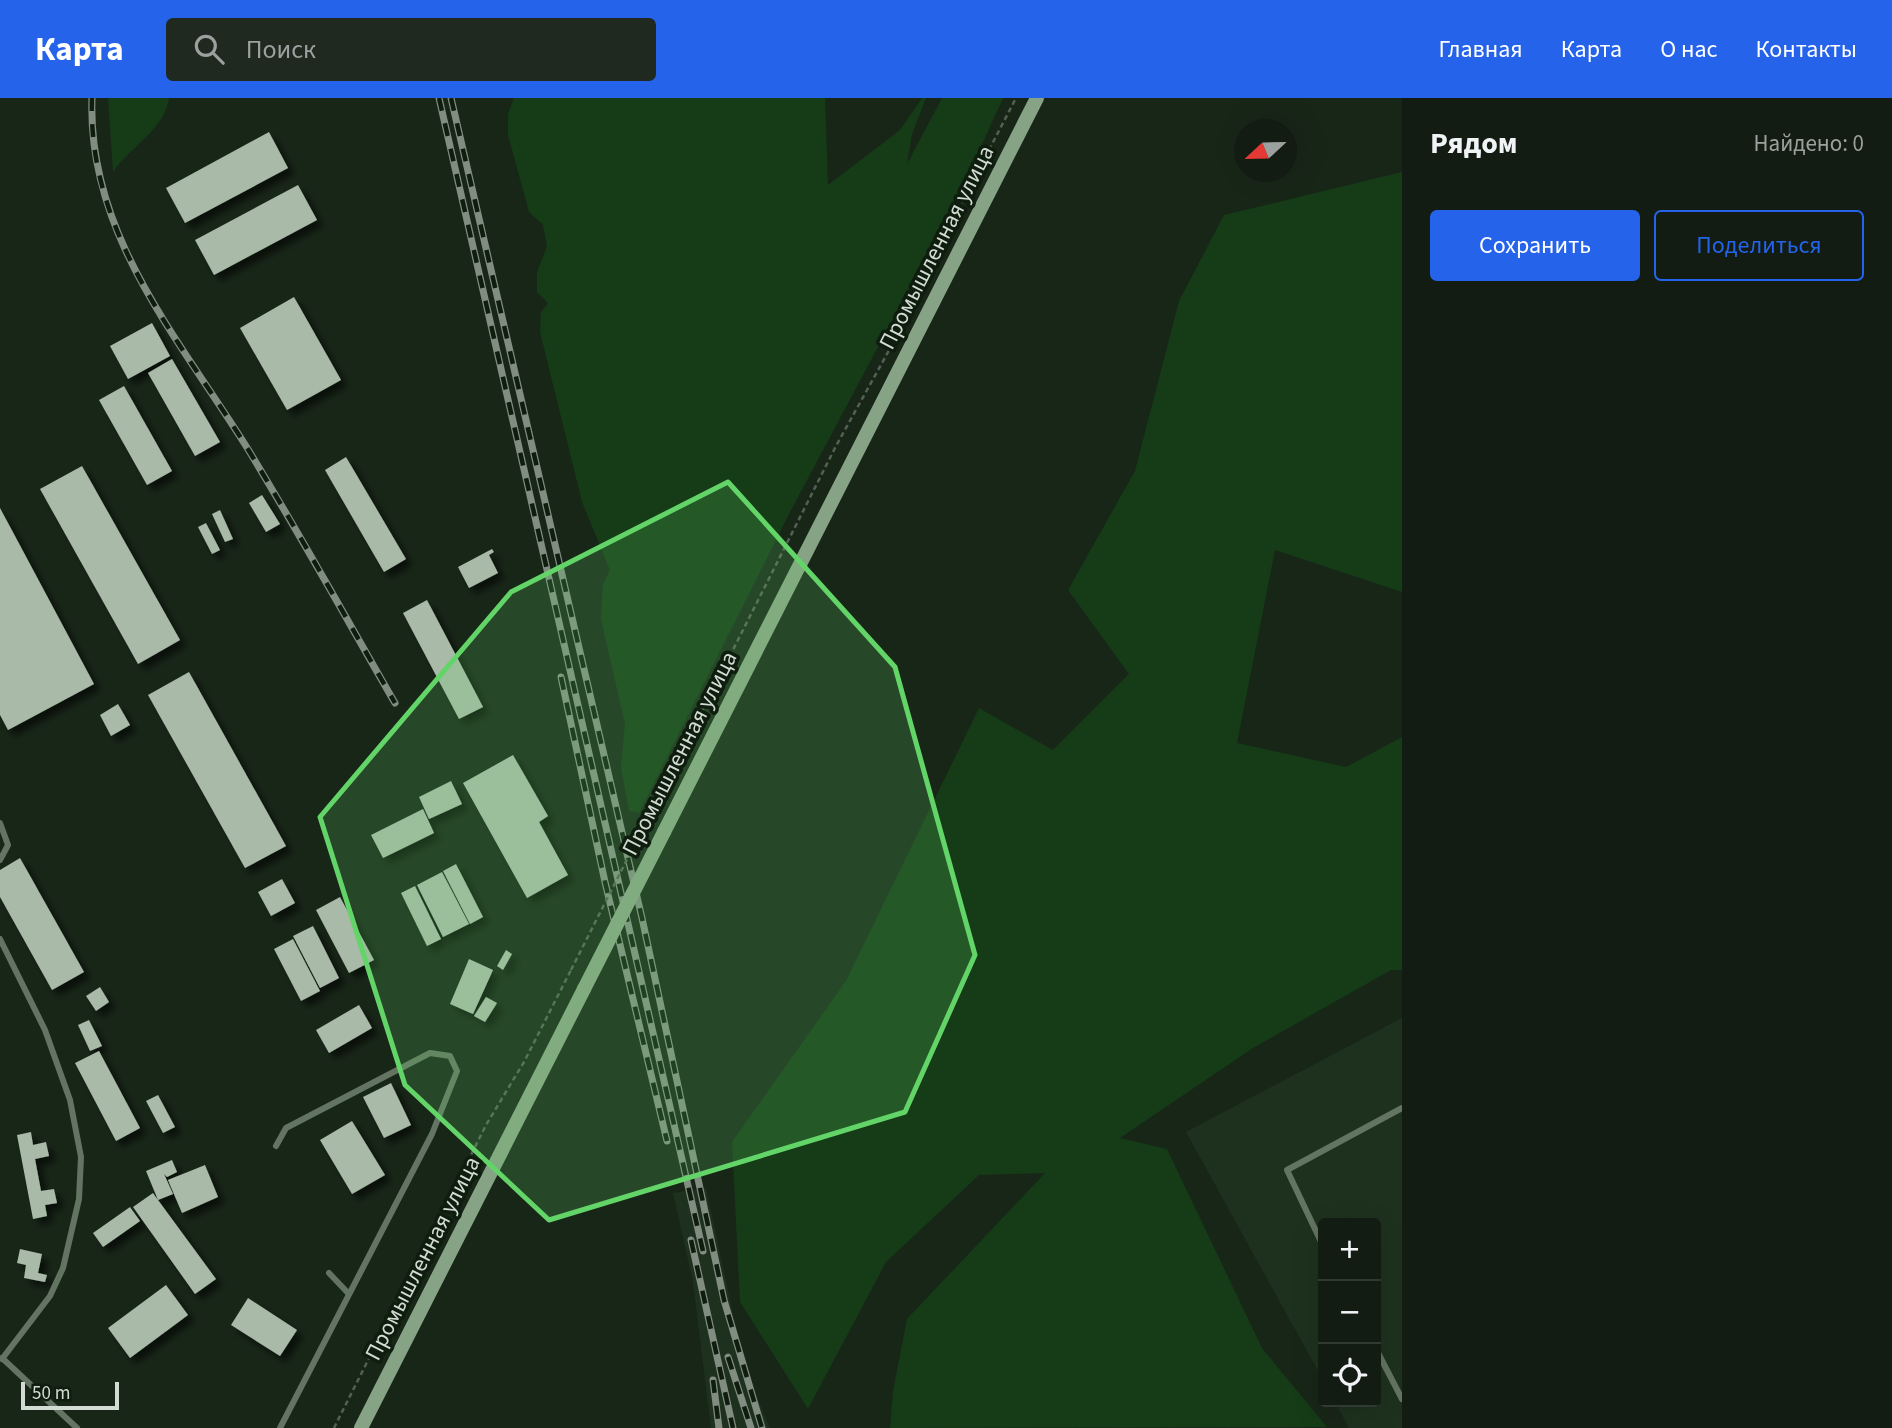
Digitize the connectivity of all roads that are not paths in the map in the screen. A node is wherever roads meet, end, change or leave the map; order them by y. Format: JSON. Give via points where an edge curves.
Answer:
{"nodes":[{"id":1,"x":1037,"y":98,"type":"edge"},
{"id":2,"x":0,"y":823,"type":"edge"},
{"id":3,"x":0,"y":860,"type":"edge"},
{"id":4,"x":0,"y":939,"type":"edge"},
{"id":5,"x":1402,"y":1108,"type":"edge"},
{"id":6,"x":276,"y":1146,"type":"dead end"},
{"id":7,"x":1318,"y":1235,"type":"edge"},
{"id":8,"x":328,"y":1273,"type":"dead end"},
{"id":9,"x":348,"y":1293,"type":"junction"},
{"id":10,"x":1,"y":1358,"type":"edge"},
{"id":11,"x":1381,"y":1359,"type":"edge"},
{"id":12,"x":1402,"y":1399,"type":"edge"},
{"id":13,"x":77,"y":1428,"type":"edge"},
{"id":14,"x":280,"y":1428,"type":"edge"},
{"id":15,"x":361,"y":1428,"type":"edge"}],
"edges":[{"from":1,"to":15,"type":"street","name":"Промышленная улица","bridge":true},
{"from":2,"to":3,"type":"lane","via":[[8,845]]},
{"from":4,"to":10,"type":"lane","via":[[49,1042],[70,1100],[81,1157],[79,1199],[62,1268],[50,1296]]},
{"from":5,"to":7,"type":"lane","via":[[1287,1170]]},
{"from":6,"to":9,"type":"lane","via":[[286,1128],[430,1053],[450,1056],[457,1071],[432,1134]]},
{"from":8,"to":9,"type":"lane"},
{"from":9,"to":14,"type":"lane"},
{"from":10,"to":13,"type":"lane"},
{"from":11,"to":12,"type":"lane"}]}
